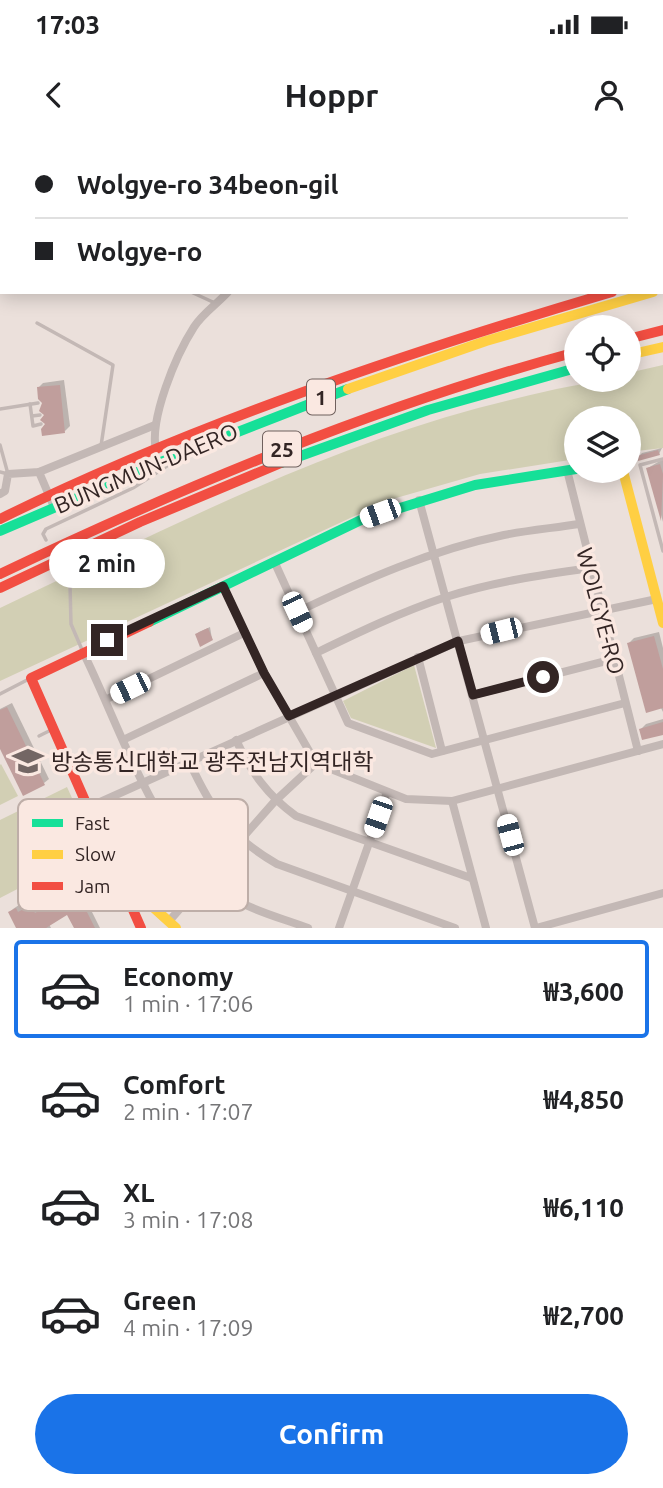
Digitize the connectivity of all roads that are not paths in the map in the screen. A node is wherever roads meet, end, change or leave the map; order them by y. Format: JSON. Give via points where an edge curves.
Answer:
{"nodes":[{"id":1,"x":195,"y":294,"type":"edge"},
{"id":2,"x":226,"y":294,"type":"edge"},
{"id":3,"x":605,"y":294,"type":"edge"},
{"id":4,"x":646,"y":294,"type":"edge"},
{"id":5,"x":640,"y":296,"type":"junction"},
{"id":6,"x":663,"y":296,"type":"edge"},
{"id":7,"x":217,"y":304,"type":"junction"},
{"id":8,"x":37,"y":323,"type":"dead end"},
{"id":9,"x":663,"y":330,"type":"edge"},
{"id":10,"x":641,"y":336,"type":"edge"},
{"id":11,"x":663,"y":347,"type":"edge"},
{"id":12,"x":641,"y":352,"type":"edge"},
{"id":13,"x":564,"y":355,"type":"edge"},
{"id":14,"x":564,"y":371,"type":"edge"},
{"id":15,"x":38,"y":403,"type":"dead end"},
{"id":16,"x":30,"y":404,"type":"junction"},
{"id":17,"x":0,"y":409,"type":"edge"},
{"id":18,"x":40,"y":415,"type":"dead end"},
{"id":19,"x":32,"y":416,"type":"junction"},
{"id":20,"x":41,"y":424,"type":"dead end"},
{"id":21,"x":155,"y":425,"type":"junction"},
{"id":22,"x":200,"y":444,"type":"junction"},
{"id":23,"x":0,"y":445,"type":"edge"},
{"id":24,"x":101,"y":448,"type":"junction"},
{"id":25,"x":156,"y":451,"type":"junction"},
{"id":26,"x":663,"y":459,"type":"edge"},
{"id":27,"x":564,"y":471,"type":"edge"},
{"id":28,"x":39,"y":472,"type":"junction"},
{"id":29,"x":4,"y":473,"type":"edge"},
{"id":30,"x":573,"y":483,"type":"edge"},
{"id":31,"x":626,"y":483,"type":"edge"},
{"id":32,"x":0,"y":494,"type":"edge"},
{"id":33,"x":49,"y":494,"type":"junction"},
{"id":34,"x":419,"y":500,"type":"junction"},
{"id":35,"x":54,"y":508,"type":"junction"},
{"id":36,"x":0,"y":519,"type":"edge"},
{"id":37,"x":579,"y":524,"type":"junction"},
{"id":38,"x":0,"y":531,"type":"edge"},
{"id":39,"x":46,"y":540,"type":"dead end"},
{"id":40,"x":663,"y":551,"type":"edge"},
{"id":41,"x":43,"y":553,"type":"junction"},
{"id":42,"x":435,"y":553,"type":"junction"},
{"id":43,"x":274,"y":561,"type":"junction"},
{"id":44,"x":0,"y":568,"type":"edge"},
{"id":45,"x":590,"y":568,"type":"junction"},
{"id":46,"x":0,"y":574,"type":"edge"},
{"id":47,"x":65,"y":574,"type":"dead end"},
{"id":48,"x":223,"y":586,"type":"junction"},
{"id":49,"x":0,"y":588,"type":"edge"},
{"id":50,"x":658,"y":591,"type":"edge"},
{"id":51,"x":447,"y":597,"type":"junction"},
{"id":52,"x":601,"y":611,"type":"junction"},
{"id":53,"x":297,"y":612,"type":"junction"},
{"id":54,"x":663,"y":623,"type":"edge"},
{"id":55,"x":244,"y":633,"type":"junction"},
{"id":56,"x":458,"y":641,"type":"junction"},
{"id":57,"x":83,"y":652,"type":"junction"},
{"id":58,"x":316,"y":653,"type":"junction"},
{"id":59,"x":418,"y":657,"type":"junction"},
{"id":60,"x":614,"y":659,"type":"junction"},
{"id":61,"x":264,"y":673,"type":"junction"},
{"id":62,"x":31,"y":678,"type":"junction"},
{"id":63,"x":0,"y":694,"type":"edge"},
{"id":64,"x":336,"y":695,"type":"junction"},
{"id":65,"x":473,"y":695,"type":"junction"},
{"id":66,"x":107,"y":699,"type":"junction"},
{"id":67,"x":625,"y":703,"type":"junction"},
{"id":68,"x":289,"y":716,"type":"junction"},
{"id":69,"x":53,"y":729,"type":"junction"},
{"id":70,"x":39,"y":736,"type":"dead end"},
{"id":71,"x":125,"y":739,"type":"junction"},
{"id":72,"x":236,"y":740,"type":"junction"},
{"id":73,"x":485,"y":740,"type":"junction"},
{"id":74,"x":663,"y":744,"type":"edge"},
{"id":75,"x":442,"y":751,"type":"junction"},
{"id":76,"x":638,"y":751,"type":"junction"},
{"id":77,"x":189,"y":761,"type":"junction"},
{"id":78,"x":316,"y":763,"type":"junction"},
{"id":79,"x":144,"y":782,"type":"junction"},
{"id":80,"x":498,"y":789,"type":"junction"},
{"id":81,"x":387,"y":792,"type":"junction"},
{"id":82,"x":85,"y":799,"type":"edge"},
{"id":83,"x":107,"y":799,"type":"edge"},
{"id":84,"x":153,"y":799,"type":"edge"},
{"id":85,"x":207,"y":799,"type":"edge"},
{"id":86,"x":275,"y":801,"type":"junction"},
{"id":87,"x":452,"y":801,"type":"junction"},
{"id":88,"x":248,"y":831,"type":"edge"},
{"id":89,"x":369,"y":842,"type":"junction"},
{"id":90,"x":248,"y":845,"type":"edge"},
{"id":91,"x":471,"y":878,"type":"junction"},
{"id":92,"x":352,"y":890,"type":"junction"},
{"id":93,"x":663,"y":893,"type":"edge"},
{"id":94,"x":248,"y":905,"type":"edge"},
{"id":95,"x":137,"y":911,"type":"edge"},
{"id":96,"x":157,"y":911,"type":"edge"},
{"id":97,"x":171,"y":924,"type":"edge"},
{"id":98,"x":450,"y":927,"type":"edge"},
{"id":99,"x":142,"y":928,"type":"edge"},
{"id":100,"x":308,"y":928,"type":"edge"},
{"id":101,"x":339,"y":928,"type":"edge"},
{"id":102,"x":486,"y":928,"type":"edge"},
{"id":103,"x":535,"y":928,"type":"edge"}],
"edges":[{"from":1,"to":7,"type":"lane"},
{"from":2,"to":7,"type":"street"},
{"from":3,"to":25,"type":"main road","name":"BUNGMUN-DAERO","number":"1","via":[[509,321],[304,391]]},
{"from":4,"to":5,"type":"main road","name":"BUNGMUN-DAERO","number":"1"},
{"from":5,"to":6,"type":"main road"},
{"from":5,"to":22,"type":"main road","name":"BUNGMUN-DAERO","number":"1","via":[[494,337]]},
{"from":7,"to":21,"type":"street","via":[[195,326],[184,346]]},
{"from":8,"to":24,"type":"lane","via":[[113,365]]},
{"from":9,"to":10,"type":"main road"},
{"from":11,"to":12,"type":"main road"},
{"from":13,"to":41,"type":"main road","number":"25","via":[[351,421],[183,488]]},
{"from":14,"to":49,"type":"main road","number":"25","via":[[509,384],[361,433],[214,490]]},
{"from":15,"to":16,"type":"lane"},
{"from":16,"to":17,"type":"lane"},
{"from":16,"to":19,"type":"lane"},
{"from":18,"to":19,"type":"lane"},
{"from":19,"to":20,"type":"lane","via":[[33,426]]},
{"from":21,"to":24,"type":"street"},
{"from":21,"to":25,"type":"street"},
{"from":22,"to":35,"type":"main road","name":"BUNGMUN-DAERO","number":"1"},
{"from":22,"to":39,"type":"lane","via":[[133,488],[46,529]]},
{"from":23,"to":29,"type":"lane"},
{"from":24,"to":28,"type":"street"},
{"from":25,"to":33,"type":"main road","name":"BUNGMUN-DAERO","number":"1"},
{"from":26,"to":40,"type":"lane","via":[[640,465]]},
{"from":27,"to":34,"type":"main road","name":"WOLGYE-RO","via":[[475,485]]},
{"from":28,"to":29,"type":"street"},
{"from":28,"to":33,"type":"street"},
{"from":29,"to":32,"type":"street","via":[[5,491]]},
{"from":30,"to":37,"type":"street","name":"WOLGYE-RO"},
{"from":31,"to":50,"type":"main road"},
{"from":33,"to":35,"type":"street"},
{"from":33,"to":36,"type":"main road","name":"BUNGMUN-DAERO","number":"1"},
{"from":34,"to":42,"type":"street"},
{"from":34,"to":43,"type":"main road","name":"WOLGYE-RO","via":[[361,520]]},
{"from":35,"to":38,"type":"main road","name":"BUNGMUN-DAERO","number":"1"},
{"from":37,"to":42,"type":"street","via":[[505,535]]},
{"from":37,"to":45,"type":"street","name":"WOLGYE-RO"},
{"from":41,"to":44,"type":"main road"},
{"from":41,"to":46,"type":"main road","number":"25"},
{"from":42,"to":51,"type":"street"},
{"from":42,"to":53,"type":"street"},
{"from":43,"to":48,"type":"main road","name":"WOLGYE-RO"},
{"from":43,"to":53,"type":"street"},
{"from":45,"to":51,"type":"street","via":[[516,579]]},
{"from":45,"to":52,"type":"street","name":"WOLGYE-RO"},
{"from":47,"to":57,"type":"lane","via":[[70,585],[71,624]]},
{"from":48,"to":55,"type":"street"},
{"from":48,"to":57,"type":"main road","name":"WOLGYE-RO"},
{"from":50,"to":52,"type":"street"},
{"from":50,"to":54,"type":"main road"},
{"from":51,"to":56,"type":"street"},
{"from":51,"to":58,"type":"street"},
{"from":52,"to":56,"type":"street"},
{"from":52,"to":60,"type":"street","name":"WOLGYE-RO"},
{"from":53,"to":58,"type":"street"},
{"from":55,"to":61,"type":"street"},
{"from":55,"to":66,"type":"street"},
{"from":56,"to":59,"type":"street"},
{"from":56,"to":65,"type":"street"},
{"from":57,"to":62,"type":"main road","name":"WOLGYE-RO"},
{"from":57,"to":66,"type":"street"},
{"from":58,"to":64,"type":"street"},
{"from":59,"to":64,"type":"street"},
{"from":59,"to":75,"type":"street"},
{"from":60,"to":65,"type":"street"},
{"from":60,"to":67,"type":"street","name":"WOLGYE-RO"},
{"from":61,"to":68,"type":"street"},
{"from":61,"to":71,"type":"street"},
{"from":62,"to":63,"type":"lane"},
{"from":62,"to":69,"type":"main road"},
{"from":64,"to":68,"type":"street"},
{"from":64,"to":75,"type":"street","via":[[348,723],[432,754]]},
{"from":65,"to":73,"type":"street"},
{"from":66,"to":71,"type":"street"},
{"from":67,"to":73,"type":"street"},
{"from":67,"to":76,"type":"street","name":"WOLGYE-RO"},
{"from":68,"to":72,"type":"street"},
{"from":68,"to":78,"type":"street"},
{"from":69,"to":70,"type":"lane"},
{"from":69,"to":82,"type":"main road"},
{"from":71,"to":79,"type":"street"},
{"from":72,"to":77,"type":"street"},
{"from":72,"to":86,"type":"street","via":[[252,774]]},
{"from":73,"to":75,"type":"street"},
{"from":73,"to":80,"type":"street"},
{"from":74,"to":76,"type":"street"},
{"from":76,"to":80,"type":"street"},
{"from":77,"to":79,"type":"street"},
{"from":77,"to":85,"type":"street"},
{"from":78,"to":81,"type":"street"},
{"from":78,"to":86,"type":"street"},
{"from":79,"to":83,"type":"street"},
{"from":79,"to":84,"type":"street"},
{"from":80,"to":87,"type":"street"},
{"from":80,"to":103,"type":"street"},
{"from":81,"to":87,"type":"street","via":[[418,801]]},
{"from":81,"to":89,"type":"street"},
{"from":86,"to":88,"type":"street"},
{"from":86,"to":89,"type":"street","via":[[296,816]]},
{"from":87,"to":91,"type":"street"},
{"from":89,"to":91,"type":"street"},
{"from":89,"to":92,"type":"street"},
{"from":90,"to":92,"type":"street","via":[[277,864]]},
{"from":91,"to":102,"type":"street"},
{"from":92,"to":98,"type":"street"},
{"from":92,"to":101,"type":"street"},
{"from":93,"to":103,"type":"street"},
{"from":94,"to":100,"type":"street"},
{"from":95,"to":99,"type":"main road"},
{"from":96,"to":97,"type":"main road"},
{"from":97,"to":99,"type":"main road","via":[[153,917]]}]}
